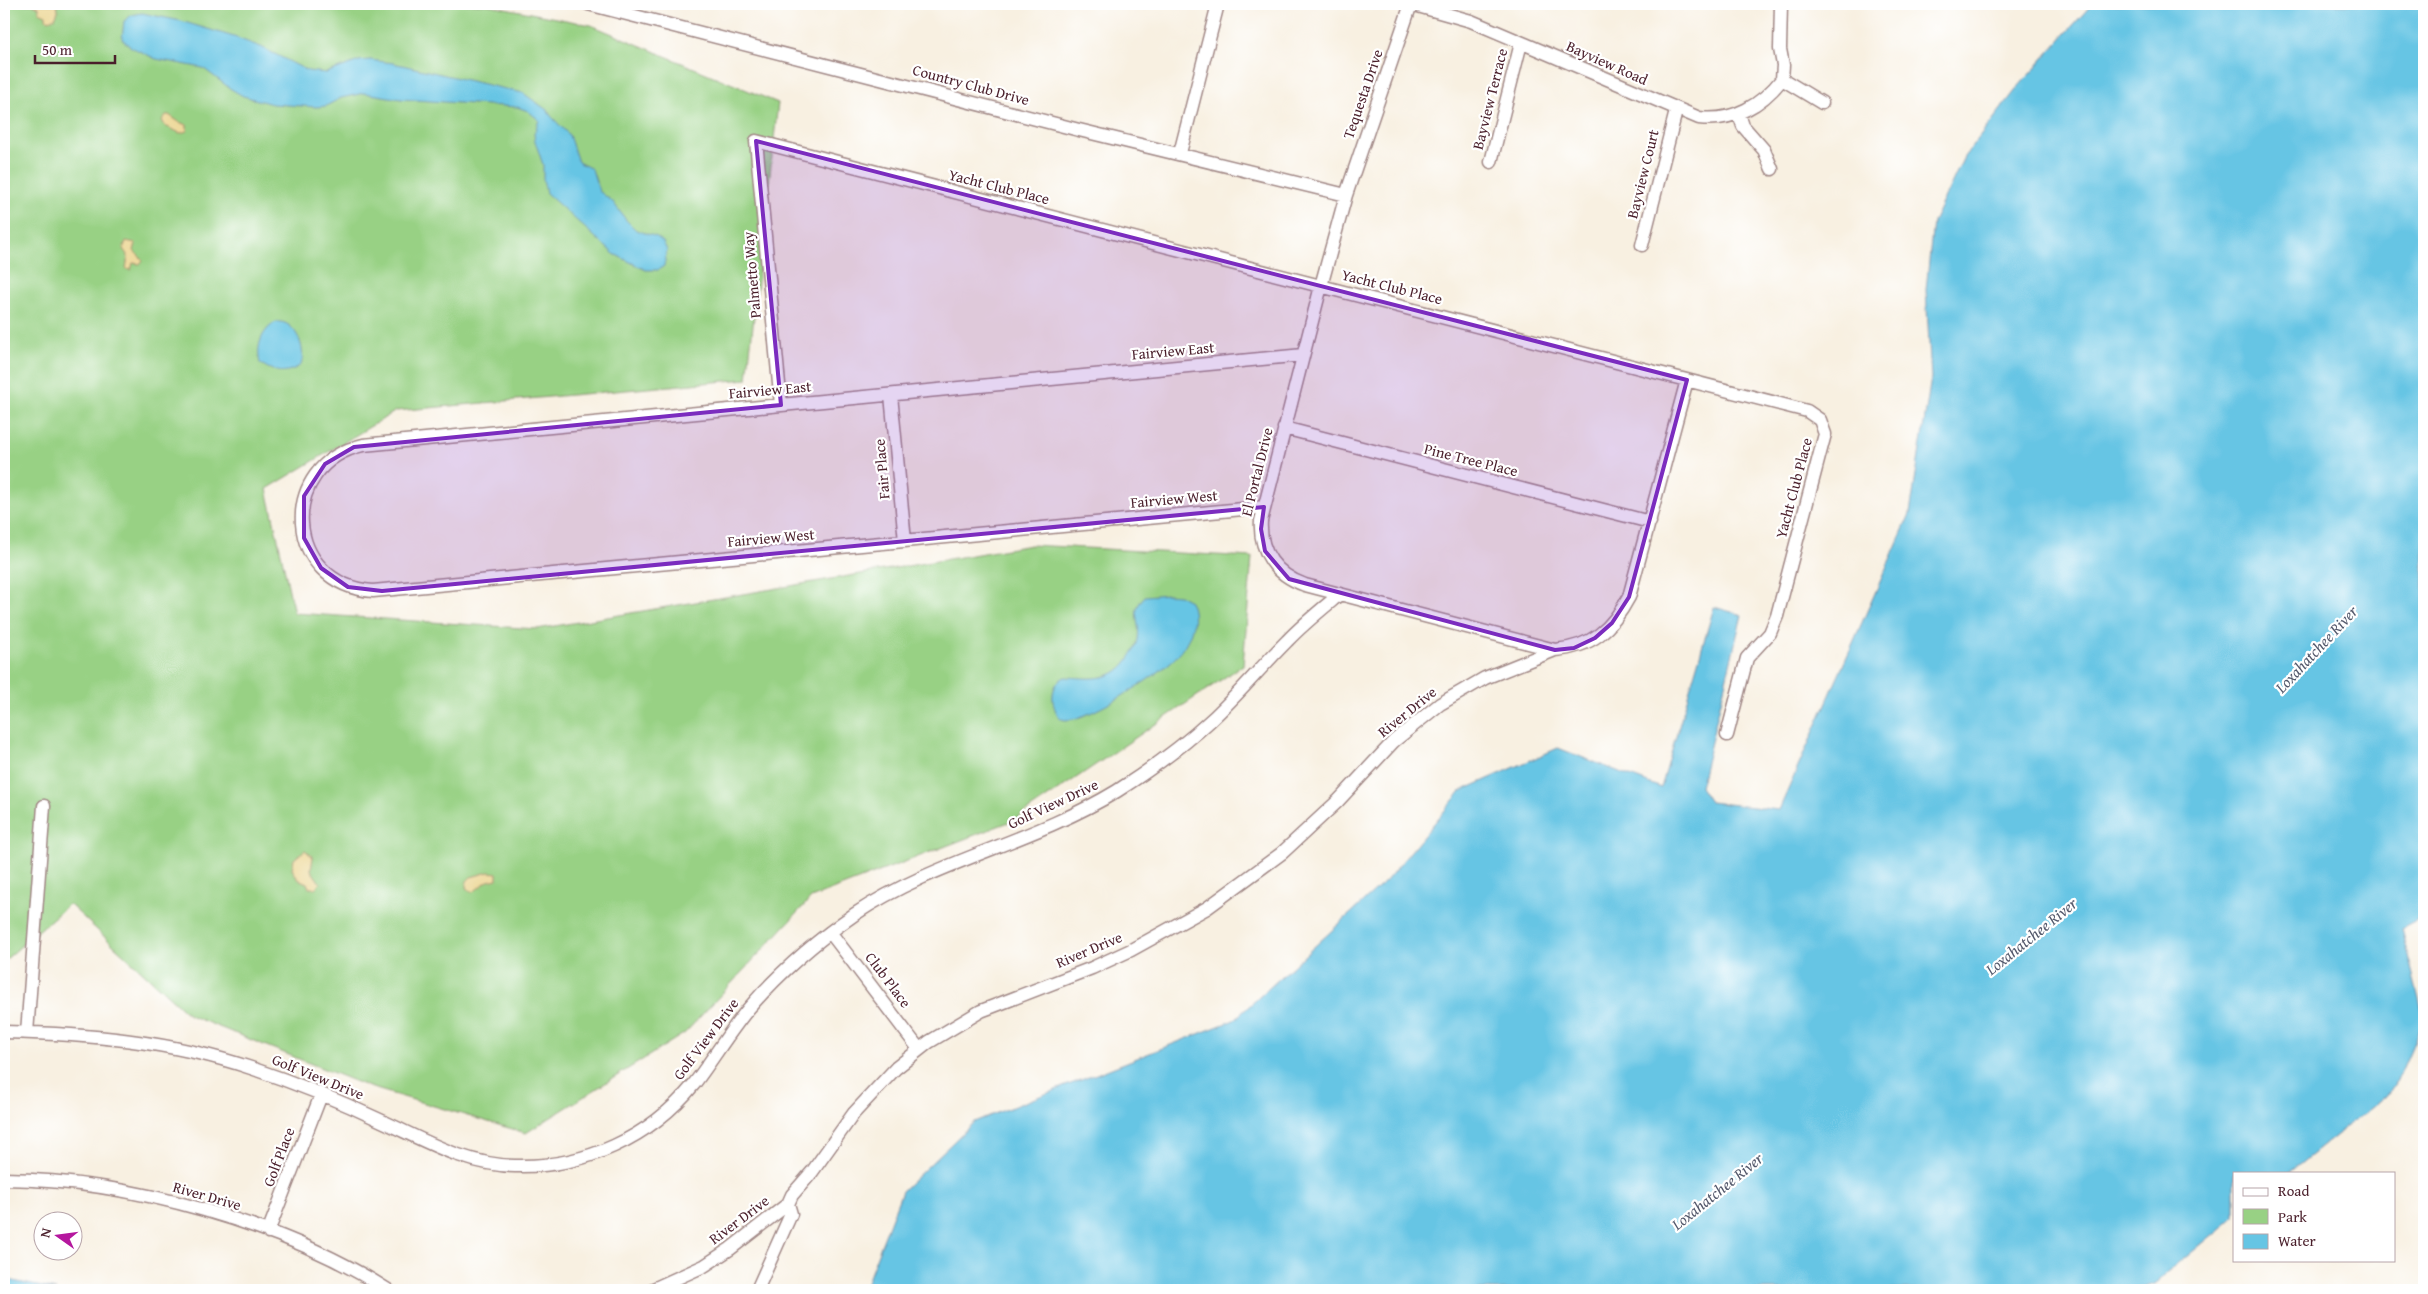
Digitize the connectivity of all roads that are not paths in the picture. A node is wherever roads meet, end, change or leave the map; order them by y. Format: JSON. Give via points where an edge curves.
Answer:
{"nodes":[{"id":1,"x":588,"y":4,"type":"edge"},
{"id":2,"x":1218,"y":4,"type":"edge"},
{"id":3,"x":1411,"y":4,"type":"edge"},
{"id":4,"x":1781,"y":4,"type":"edge"},
{"id":5,"x":1521,"y":43,"type":"junction"},
{"id":6,"x":1782,"y":79,"type":"junction"},
{"id":7,"x":1822,"y":103,"type":"dead end"},
{"id":8,"x":1676,"y":111,"type":"junction"},
{"id":9,"x":1739,"y":114,"type":"junction"},
{"id":10,"x":756,"y":141,"type":"joint"},
{"id":11,"x":1180,"y":153,"type":"junction"},
{"id":12,"x":1491,"y":162,"type":"dead end"},
{"id":13,"x":1772,"y":169,"type":"dead end"},
{"id":14,"x":1346,"y":195,"type":"junction"},
{"id":15,"x":1642,"y":245,"type":"dead end"},
{"id":16,"x":1321,"y":286,"type":"junction"},
{"id":17,"x":1303,"y":355,"type":"junction"},
{"id":18,"x":1687,"y":380,"type":"junction"},
{"id":19,"x":891,"y":395,"type":"junction"},
{"id":20,"x":781,"y":405,"type":"junction"},
{"id":21,"x":1284,"y":428,"type":"junction"},
{"id":22,"x":1264,"y":507,"type":"junction"},
{"id":23,"x":1650,"y":522,"type":"junction"},
{"id":24,"x":304,"y":538,"type":"joint"},
{"id":25,"x":905,"y":541,"type":"junction"},
{"id":26,"x":1340,"y":594,"type":"junction"},
{"id":27,"x":1555,"y":650,"type":"junction"},
{"id":28,"x":1727,"y":735,"type":"dead end"},
{"id":29,"x":44,"y":806,"type":"dead end"},
{"id":30,"x":830,"y":932,"type":"junction"},
{"id":31,"x":4,"y":1032,"type":"edge"},
{"id":32,"x":27,"y":1033,"type":"junction"},
{"id":33,"x":919,"y":1049,"type":"junction"},
{"id":34,"x":321,"y":1095,"type":"junction"},
{"id":35,"x":4,"y":1179,"type":"edge"},
{"id":36,"x":788,"y":1204,"type":"junction"},
{"id":37,"x":268,"y":1232,"type":"junction"},
{"id":38,"x":388,"y":1290,"type":"edge"},
{"id":39,"x":651,"y":1290,"type":"edge"},
{"id":40,"x":757,"y":1290,"type":"edge"}],
"edges":[{"from":1,"to":11,"type":"street","name":"Country Club Drive"},
{"from":2,"to":11,"type":"street"},
{"from":3,"to":5,"type":"street","name":"Bayview Road","via":[[1471,21]]},
{"from":3,"to":14,"type":"street","name":"Tequesta Drive"},
{"from":4,"to":6,"type":"street"},
{"from":5,"to":8,"type":"street","name":"Bayview Road"},
{"from":5,"to":12,"type":"street","name":"Bayview Terrace"},
{"from":6,"to":7,"type":"street"},
{"from":6,"to":9,"type":"street","name":"Bayview Road","via":[[1772,91]]},
{"from":8,"to":9,"type":"street","name":"Bayview Road","via":[[1707,119]]},
{"from":8,"to":15,"type":"street","name":"Bayview Court"},
{"from":9,"to":13,"type":"street","via":[[1743,126],[1764,150]]},
{"from":10,"to":16,"type":"street","name":"Yacht Club Place"},
{"from":10,"to":20,"type":"street","name":"Palmetto Way"},
{"from":11,"to":14,"type":"street","name":"Country Club Drive"},
{"from":14,"to":16,"type":"street","name":"El Portal Drive"},
{"from":16,"to":17,"type":"street","name":"El Portal Drive"},
{"from":16,"to":18,"type":"street","name":"Yacht Club Place"},
{"from":17,"to":19,"type":"street","name":"Fairview East"},
{"from":17,"to":21,"type":"street","name":"El Portal Drive"},
{"from":18,"to":23,"type":"street"},
{"from":18,"to":28,"type":"street","name":"Yacht Club Place","via":[[1807,411],[1824,426],[1825,434],[1778,616],[1770,633],[1747,658]]},
{"from":19,"to":20,"type":"street","name":"Fairview East"},
{"from":19,"to":25,"type":"street","name":"Fair Place"},
{"from":20,"to":24,"type":"street","name":"Fairview East","via":[[354,447],[332,458],[314,476],[304,496],[301,513]]},
{"from":21,"to":22,"type":"street","name":"El Portal Drive"},
{"from":21,"to":23,"type":"street","name":"Pine Tree Place"},
{"from":22,"to":25,"type":"street","name":"Fairview West"},
{"from":22,"to":26,"type":"street","name":"El Portal Drive","via":[[1260,529],[1262,544],[1278,570],[1296,582]]},
{"from":23,"to":27,"type":"street","name":"El Portal Drive","via":[[1629,597],[1612,623],[1574,648]]},
{"from":24,"to":25,"type":"street","name":"Fairview West","via":[[315,561],[333,579],[373,591]]},
{"from":26,"to":27,"type":"street","name":"El Portal Drive"},
{"from":26,"to":30,"type":"street","name":"Golf View Drive","via":[[1287,640],[1208,723],[1139,776],[1080,812],[887,894]]},
{"from":27,"to":33,"type":"street","name":"River Drive","via":[[1485,678],[1440,704],[1394,741],[1338,802],[1282,853],[1207,908],[1124,954],[981,1011]]},
{"from":29,"to":32,"type":"street"},
{"from":30,"to":33,"type":"street","name":"Club Place"},
{"from":30,"to":34,"type":"street","name":"Golf View Drive","via":[[799,957],[748,1009],[678,1102],[627,1140],[586,1157],[535,1166],[509,1166],[466,1159]]},
{"from":31,"to":32,"type":"street","name":"Golf View Drive"},
{"from":32,"to":34,"type":"street","name":"Golf View Drive","via":[[102,1036],[177,1048],[250,1068]]},
{"from":33,"to":36,"type":"street","name":"River Drive","via":[[874,1089],[854,1112]]},
{"from":34,"to":37,"type":"street","name":"Golf Place"},
{"from":35,"to":37,"type":"street","name":"River Drive","via":[[71,1184],[141,1195]]},
{"from":36,"to":39,"type":"street","name":"River Drive","via":[[717,1258]]},
{"from":36,"to":40,"type":"street","via":[[791,1214]]},
{"from":37,"to":38,"type":"street","name":"River Drive"}]}
